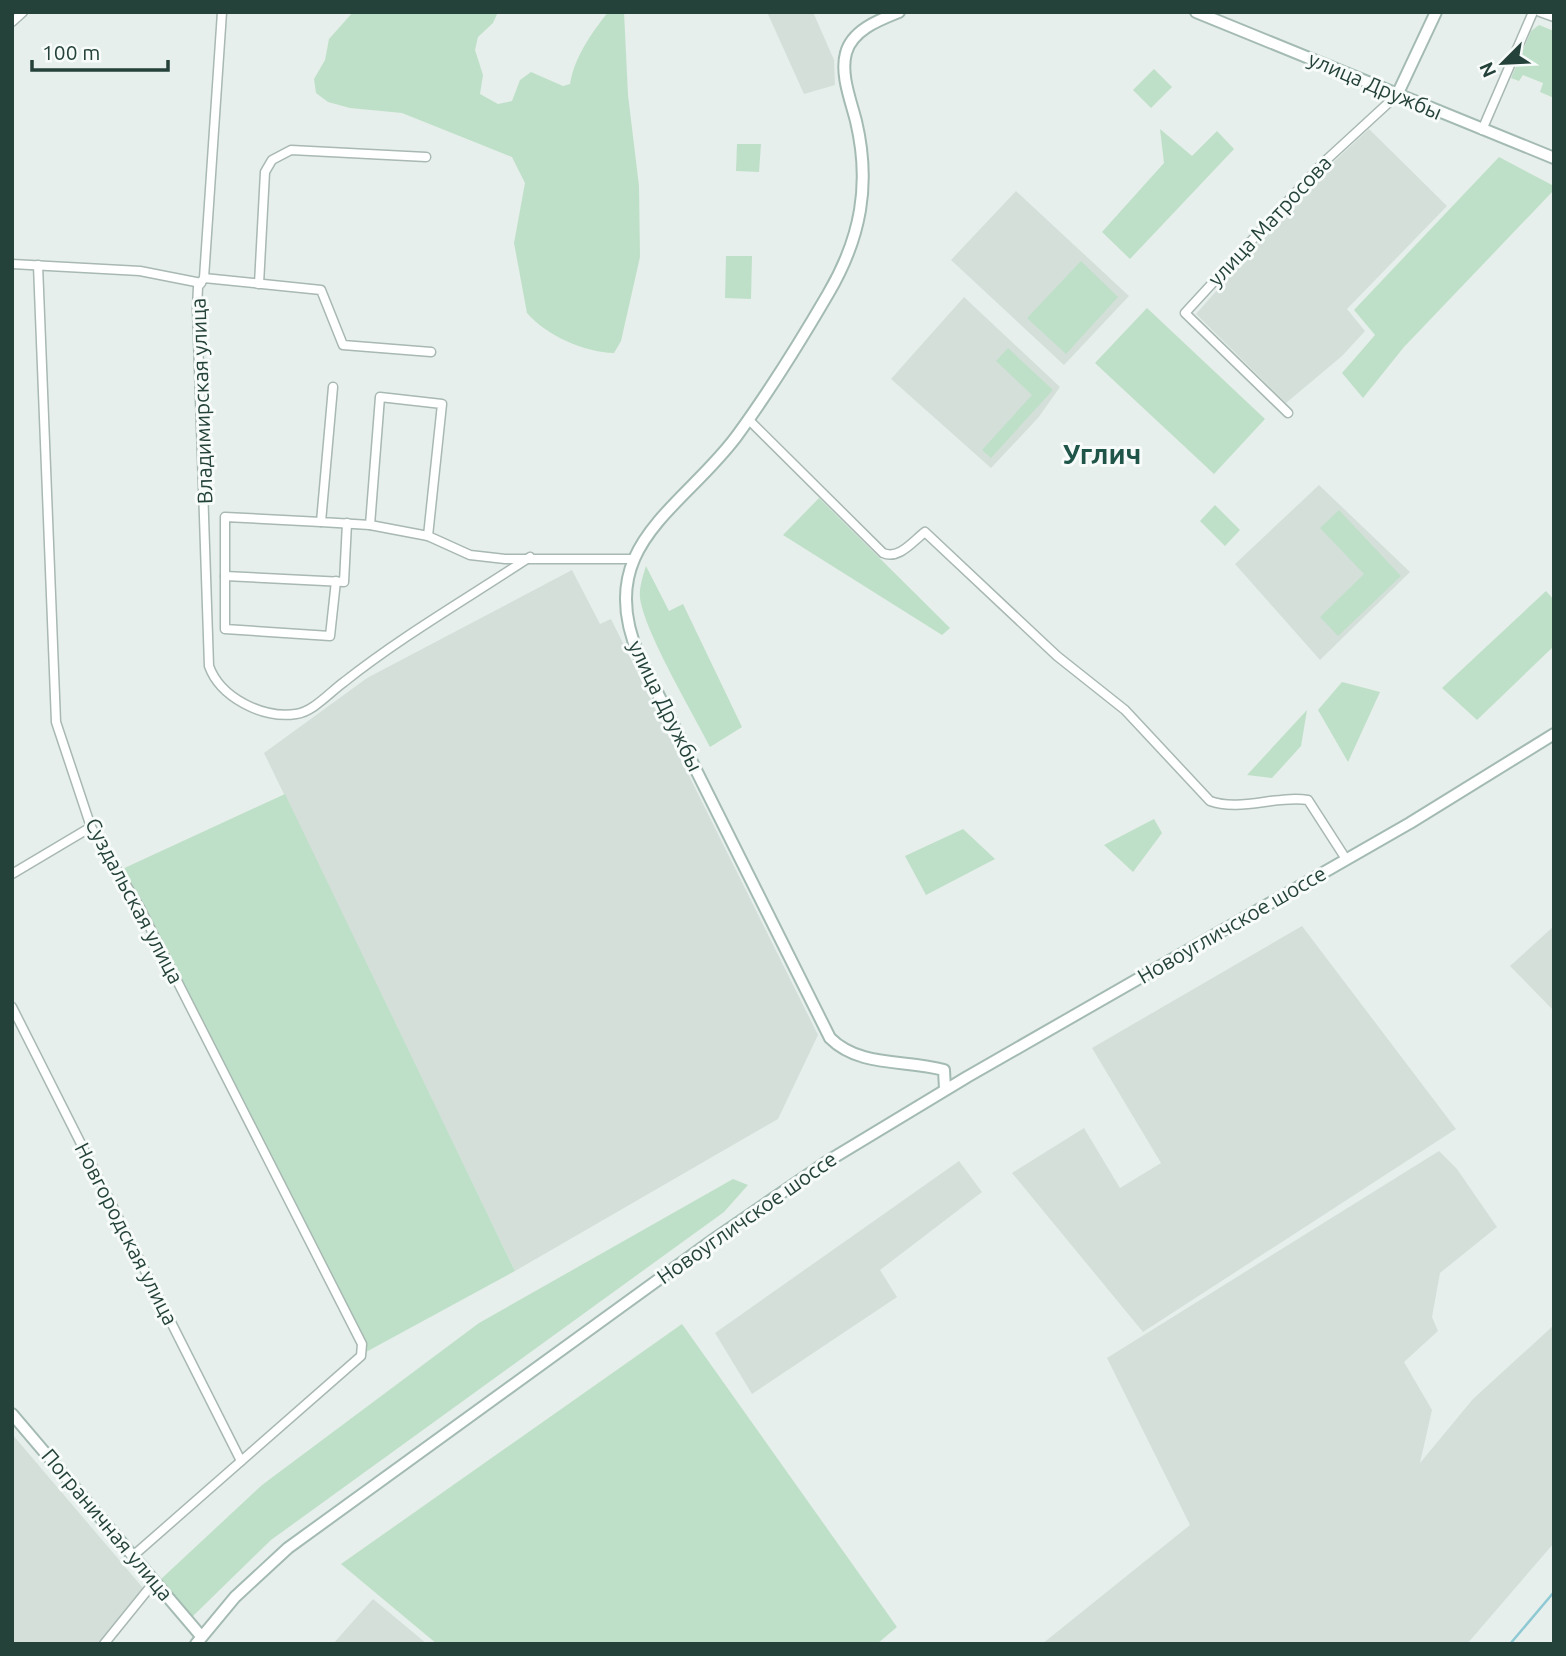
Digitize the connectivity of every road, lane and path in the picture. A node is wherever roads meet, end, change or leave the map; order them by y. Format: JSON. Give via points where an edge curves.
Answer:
{"nodes":[{"id":1,"x":23,"y":12,"type":"edge"},
{"id":2,"x":222,"y":12,"type":"edge"},
{"id":3,"x":898,"y":12,"type":"edge"},
{"id":4,"x":1196,"y":12,"type":"edge"},
{"id":5,"x":1436,"y":12,"type":"edge"},
{"id":6,"x":1532,"y":12,"type":"edge"},
{"id":7,"x":1539,"y":12,"type":"edge"},
{"id":8,"x":1219,"y":16,"type":"edge"},
{"id":9,"x":1554,"y":17,"type":"edge"},
{"id":10,"x":12,"y":22,"type":"edge"},
{"id":11,"x":1397,"y":95,"type":"junction"},
{"id":12,"x":1482,"y":130,"type":"junction"},
{"id":13,"x":426,"y":157,"type":"dead end"},
{"id":14,"x":1554,"y":158,"type":"edge"},
{"id":15,"x":12,"y":264,"type":"edge"},
{"id":16,"x":38,"y":265,"type":"junction"},
{"id":17,"x":202,"y":280,"type":"junction"},
{"id":18,"x":259,"y":284,"type":"junction"},
{"id":19,"x":431,"y":352,"type":"dead end"},
{"id":20,"x":333,"y":387,"type":"dead end"},
{"id":21,"x":1289,"y":413,"type":"dead end"},
{"id":22,"x":748,"y":419,"type":"junction"},
{"id":23,"x":321,"y":522,"type":"junction"},
{"id":24,"x":348,"y":523,"type":"junction"},
{"id":25,"x":370,"y":525,"type":"junction"},
{"id":26,"x":428,"y":536,"type":"junction"},
{"id":27,"x":530,"y":557,"type":"junction"},
{"id":28,"x":635,"y":559,"type":"junction"},
{"id":29,"x":225,"y":576,"type":"junction"},
{"id":30,"x":336,"y":581,"type":"junction"},
{"id":31,"x":1554,"y":734,"type":"edge"},
{"id":32,"x":91,"y":827,"type":"junction"},
{"id":33,"x":1346,"y":859,"type":"junction"},
{"id":34,"x":12,"y":874,"type":"edge"},
{"id":35,"x":12,"y":1007,"type":"edge"},
{"id":36,"x":944,"y":1070,"type":"junction"},
{"id":37,"x":967,"y":1077,"type":"junction"},
{"id":38,"x":946,"y":1089,"type":"junction"},
{"id":39,"x":12,"y":1414,"type":"edge"},
{"id":40,"x":241,"y":1461,"type":"junction"},
{"id":41,"x":134,"y":1555,"type":"junction"},
{"id":42,"x":155,"y":1581,"type":"junction"},
{"id":43,"x":199,"y":1640,"type":"edge"},
{"id":44,"x":104,"y":1644,"type":"edge"}],
"edges":[{"from":1,"to":10,"type":"street"},
{"from":2,"to":17,"type":"street","name":"Владимирская улица"},
{"from":3,"to":22,"type":"street","name":"улица Дружбы","via":[[859,33],[846,53],[844,70],[865,175],[857,233],[835,282]]},
{"from":4,"to":8,"type":"street","name":"улица Дружбы"},
{"from":5,"to":11,"type":"street","name":"улица Матросова"},
{"from":6,"to":12,"type":"street"},
{"from":7,"to":9,"type":"street"},
{"from":8,"to":11,"type":"street","name":"улица Дружбы"},
{"from":11,"to":12,"type":"street","name":"улица Дружбы"},
{"from":11,"to":21,"type":"street","name":"улица Матросова","via":[[1323,163],[1185,313]]},
{"from":12,"to":14,"type":"street","name":"улица Дружбы"},
{"from":13,"to":18,"type":"street","via":[[291,150],[272,160],[265,172]]},
{"from":15,"to":16,"type":"street"},
{"from":16,"to":17,"type":"street"},
{"from":16,"to":32,"type":"street","name":"Суздальская улица","via":[[56,722]]},
{"from":17,"to":18,"type":"street"},
{"from":17,"to":27,"type":"street","name":"Владимирская улица","via":[[197,308],[209,666],[220,687],[234,698],[278,714],[298,714]]},
{"from":18,"to":19,"type":"street","via":[[321,290],[343,345]]},
{"from":20,"to":23,"type":"street"},
{"from":22,"to":28,"type":"street","name":"улица Дружбы","via":[[723,453],[655,522]]},
{"from":22,"to":33,"type":"street","name":"Новоугличское шоссе","via":[[883,553],[900,552],[925,532],[1057,656],[1125,710],[1210,802],[1308,800]]},
{"from":23,"to":24,"type":"street"},
{"from":23,"to":29,"type":"street","via":[[225,517]]},
{"from":24,"to":25,"type":"street"},
{"from":24,"to":30,"type":"street","via":[[344,582]]},
{"from":25,"to":26,"type":"street"},
{"from":25,"to":26,"type":"street","via":[[380,397],[442,404]]},
{"from":26,"to":27,"type":"street","via":[[470,555]]},
{"from":27,"to":28,"type":"street"},
{"from":28,"to":36,"type":"street","name":"улица Дружбы","via":[[625,604],[630,636],[830,1038],[855,1055]]},
{"from":29,"to":30,"type":"street"},
{"from":29,"to":30,"type":"street","via":[[225,629],[330,636]]},
{"from":31,"to":33,"type":"street","name":"Новоугличское шоссе"},
{"from":32,"to":34,"type":"street"},
{"from":32,"to":40,"type":"street","name":"Суздальская улица","via":[[139,906],[362,1344],[361,1356]]},
{"from":33,"to":37,"type":"street","name":"Новоугличское шоссе"},
{"from":35,"to":40,"type":"street","name":"Новгородская улица"},
{"from":36,"to":37,"type":"street","name":"улица Дружбы"},
{"from":36,"to":38,"type":"street"},
{"from":37,"to":38,"type":"street","name":"Новоугличское шоссе"},
{"from":38,"to":43,"type":"street","name":"Новоугличское шоссе","via":[[828,1161],[713,1240],[288,1548],[235,1597]]},
{"from":39,"to":41,"type":"street","name":"Пограничная улица"},
{"from":40,"to":41,"type":"street"},
{"from":41,"to":42,"type":"street","name":"Пограничная улица"},
{"from":42,"to":43,"type":"street","name":"Пограничная улица"},
{"from":42,"to":44,"type":"street"}]}
